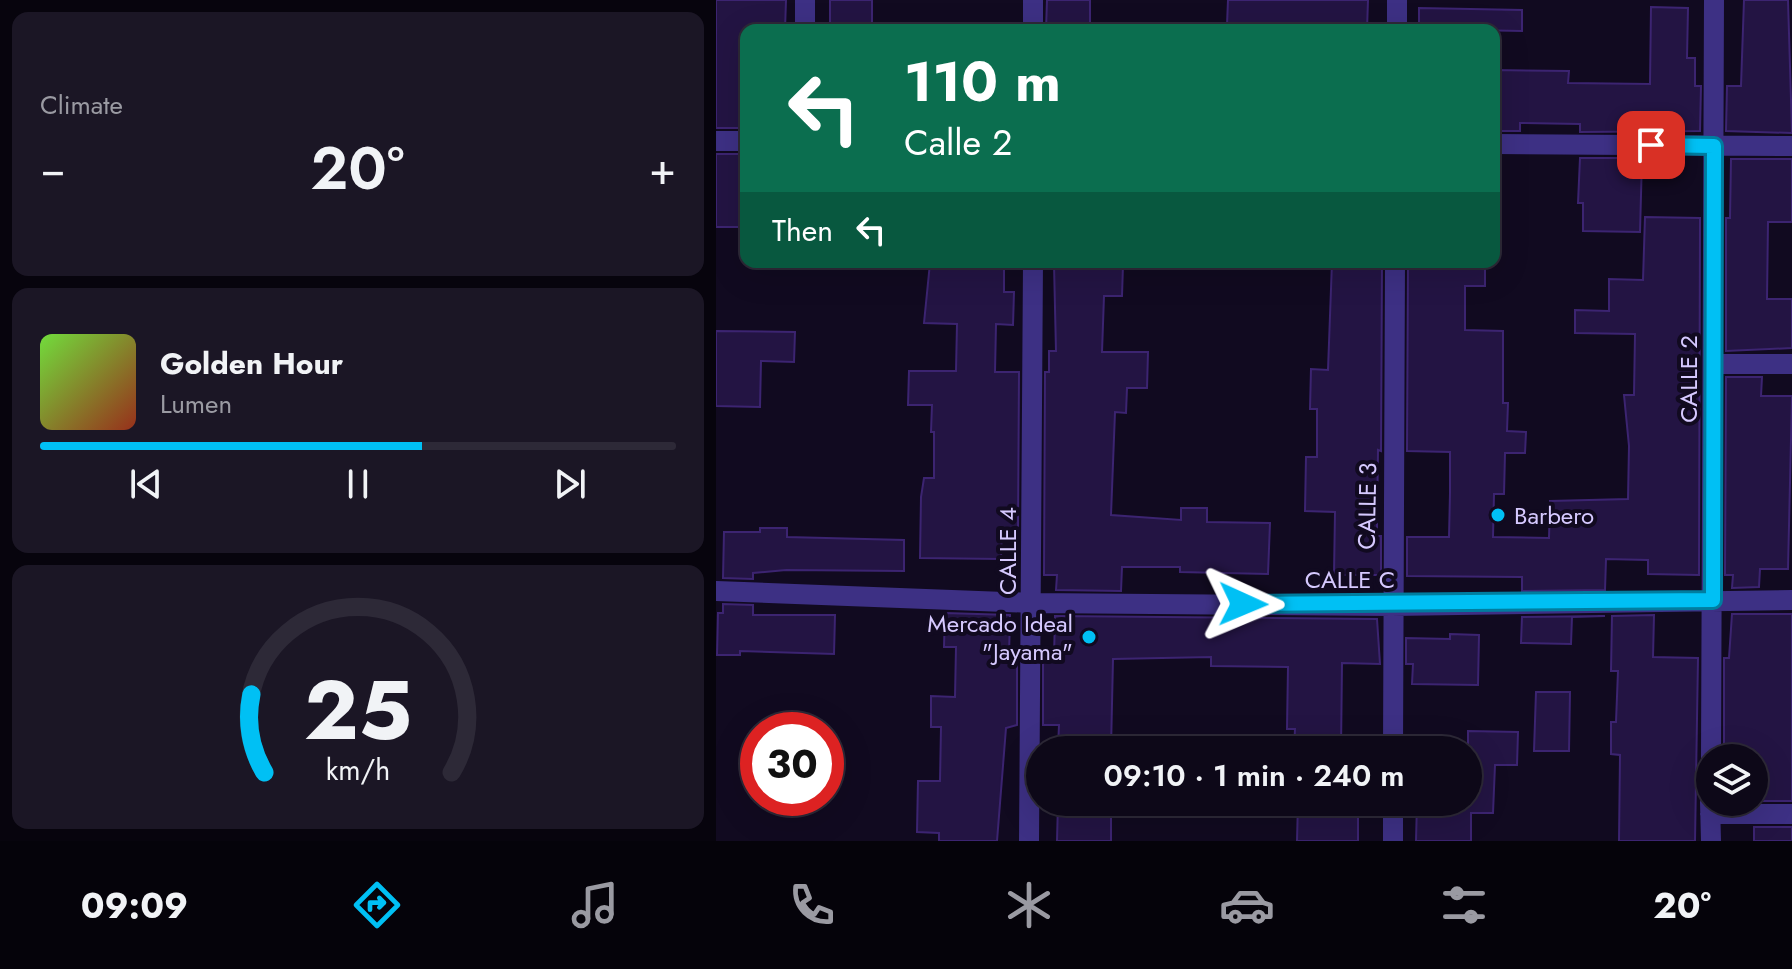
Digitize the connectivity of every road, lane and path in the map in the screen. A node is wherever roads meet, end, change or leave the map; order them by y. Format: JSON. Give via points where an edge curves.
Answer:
{"nodes":[{"id":1,"x":805,"y":0,"type":"edge"},
{"id":2,"x":1033,"y":0,"type":"edge"},
{"id":3,"x":1397,"y":0,"type":"edge"},
{"id":4,"x":1714,"y":0,"type":"edge"},
{"id":5,"x":805,"y":24,"type":"edge"},
{"id":6,"x":1033,"y":24,"type":"edge"},
{"id":7,"x":1397,"y":24,"type":"edge"},
{"id":8,"x":716,"y":141,"type":"edge"},
{"id":9,"x":740,"y":141,"type":"edge"},
{"id":10,"x":1500,"y":144,"type":"edge"},
{"id":11,"x":1714,"y":146,"type":"junction"},
{"id":12,"x":1792,"y":146,"type":"edge"},
{"id":13,"x":1033,"y":268,"type":"edge"},
{"id":14,"x":1395,"y":268,"type":"edge"},
{"id":15,"x":1714,"y":364,"type":"junction"},
{"id":16,"x":1792,"y":364,"type":"edge"},
{"id":17,"x":716,"y":591,"type":"edge"},
{"id":18,"x":1713,"y":600,"type":"junction"},
{"id":19,"x":1792,"y":600,"type":"edge"},
{"id":20,"x":1033,"y":603,"type":"junction"},
{"id":21,"x":1392,"y":606,"type":"junction"},
{"id":22,"x":1393,"y":736,"type":"edge"},
{"id":23,"x":1711,"y":744,"type":"edge"},
{"id":24,"x":1768,"y":812,"type":"edge"},
{"id":25,"x":1792,"y":814,"type":"edge"},
{"id":26,"x":1393,"y":816,"type":"edge"},
{"id":27,"x":1710,"y":816,"type":"edge"},
{"id":28,"x":1029,"y":841,"type":"edge"},
{"id":29,"x":1393,"y":841,"type":"edge"},
{"id":30,"x":1711,"y":841,"type":"edge"}],
"edges":[{"from":1,"to":5,"type":"street"},
{"from":2,"to":6,"type":"street"},
{"from":3,"to":7,"type":"street"},
{"from":4,"to":11,"type":"street","name":"CALLE 2"},
{"from":8,"to":9,"type":"street"},
{"from":10,"to":11,"type":"street"},
{"from":11,"to":12,"type":"street"},
{"from":11,"to":15,"type":"street","name":"CALLE 2"},
{"from":13,"to":20,"type":"street","name":"CALLE 4"},
{"from":14,"to":21,"type":"street","name":"CALLE 3"},
{"from":15,"to":16,"type":"street"},
{"from":15,"to":18,"type":"street","name":"CALLE 2"},
{"from":17,"to":20,"type":"street","name":"CALLE C"},
{"from":18,"to":19,"type":"street","name":"CALLE C"},
{"from":18,"to":21,"type":"street","name":"CALLE C"},
{"from":18,"to":23,"type":"street","name":"CALLE 2"},
{"from":20,"to":21,"type":"street","name":"CALLE C"},
{"from":20,"to":28,"type":"street","name":"CALLE 4"},
{"from":21,"to":22,"type":"street","name":"CALLE 3"},
{"from":24,"to":25,"type":"street"},
{"from":26,"to":29,"type":"street"},
{"from":27,"to":30,"type":"street"}]}
